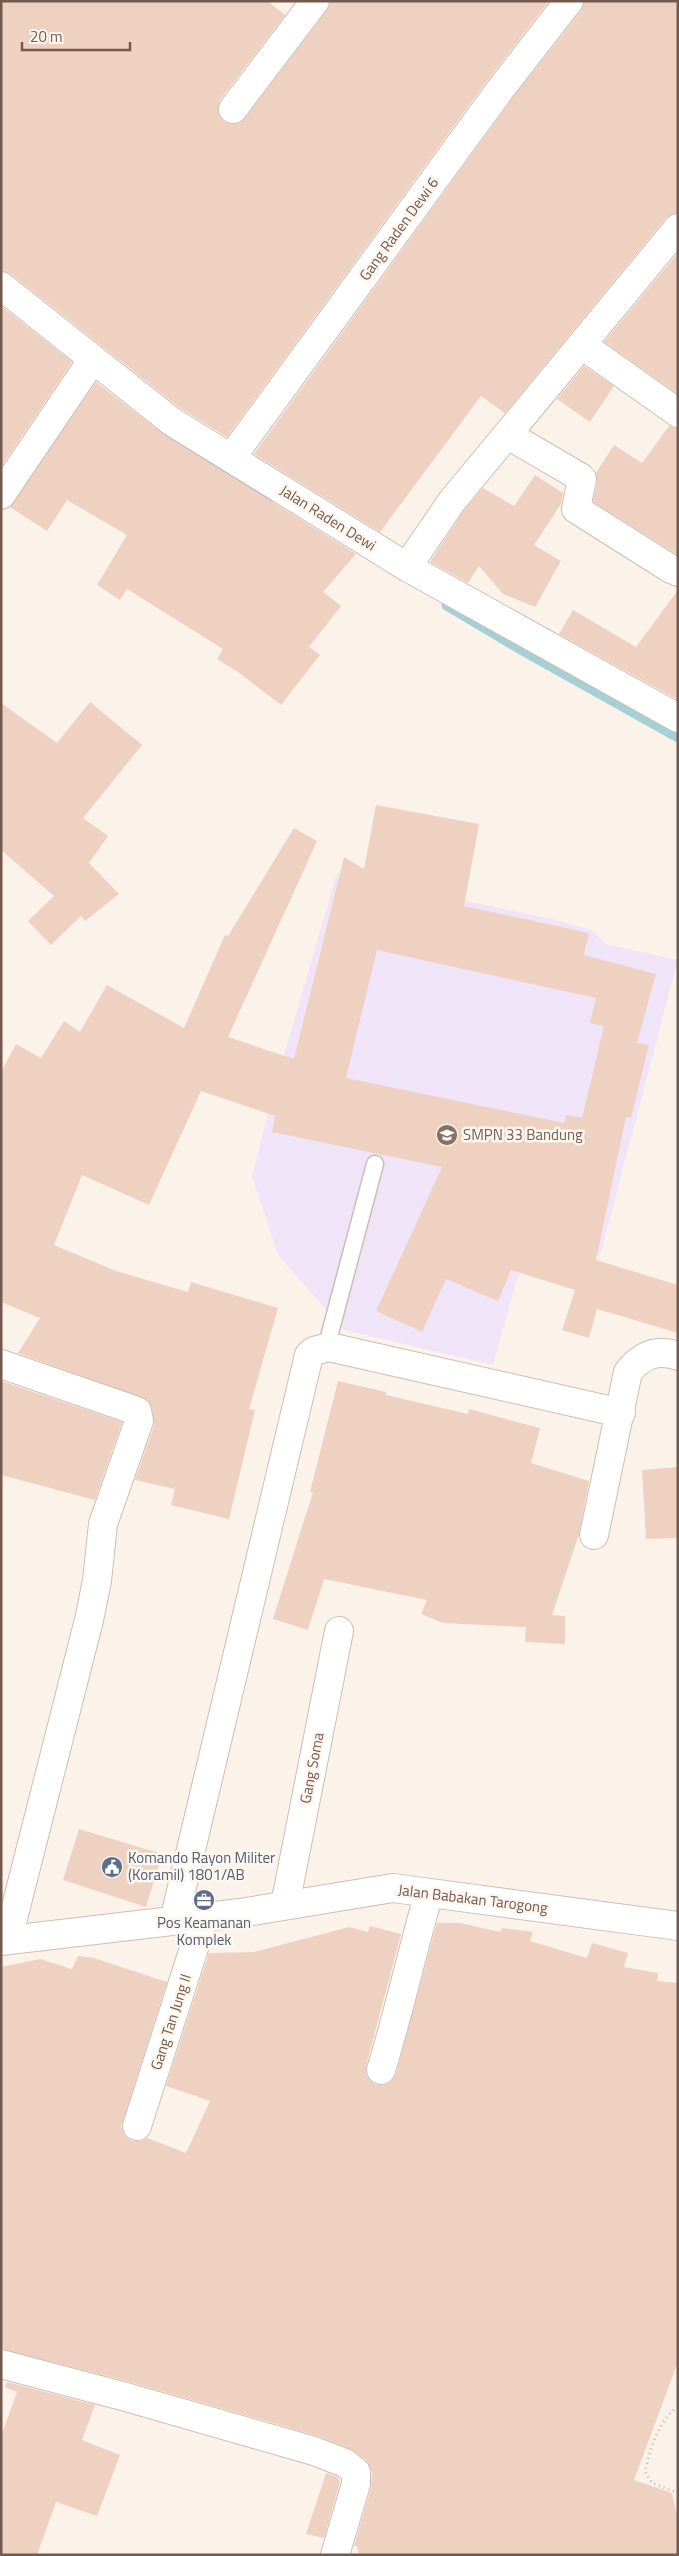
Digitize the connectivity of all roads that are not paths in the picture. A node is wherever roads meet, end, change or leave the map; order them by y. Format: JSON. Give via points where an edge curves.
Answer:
{"nodes":[{"id":1,"x":315,"y":1,"type":"edge"},
{"id":2,"x":569,"y":1,"type":"edge"},
{"id":3,"x":232,"y":109,"type":"dead end"},
{"id":4,"x":678,"y":228,"type":"edge"},
{"id":5,"x":1,"y":286,"type":"edge"},
{"id":6,"x":582,"y":345,"type":"junction"},
{"id":7,"x":93,"y":359,"type":"junction"},
{"id":8,"x":678,"y":413,"type":"edge"},
{"id":9,"x":508,"y":435,"type":"junction"},
{"id":10,"x":231,"y":458,"type":"junction"},
{"id":11,"x":1,"y":495,"type":"edge"},
{"id":12,"x":407,"y":567,"type":"junction"},
{"id":13,"x":678,"y":572,"type":"edge"},
{"id":14,"x":678,"y":718,"type":"edge"},
{"id":15,"x":375,"y":1164,"type":"dead end"},
{"id":16,"x":326,"y":1348,"type":"junction"},
{"id":17,"x":678,"y":1356,"type":"edge"},
{"id":18,"x":1,"y":1364,"type":"edge"},
{"id":19,"x":621,"y":1413,"type":"junction"},
{"id":20,"x":594,"y":1535,"type":"dead end"},
{"id":21,"x":339,"y":1631,"type":"dead end"},
{"id":22,"x":429,"y":1893,"type":"junction"},
{"id":23,"x":285,"y":1905,"type":"junction"},
{"id":24,"x":204,"y":1917,"type":"junction"},
{"id":25,"x":174,"y":1921,"type":"junction"},
{"id":26,"x":678,"y":1926,"type":"edge"},
{"id":27,"x":5,"y":1939,"type":"edge"},
{"id":28,"x":381,"y":2070,"type":"dead end"},
{"id":29,"x":137,"y":2126,"type":"dead end"},
{"id":30,"x":1,"y":2364,"type":"edge"},
{"id":31,"x":335,"y":2555,"type":"edge"}],
"edges":[{"from":1,"to":3,"type":"street"},
{"from":2,"to":10,"type":"street","name":"Gang Raden Dewi 6","via":[[499,91]]},
{"from":4,"to":6,"type":"street"},
{"from":5,"to":7,"type":"street","name":"Jalan Raden Dewi"},
{"from":6,"to":8,"type":"street"},
{"from":6,"to":9,"type":"street"},
{"from":7,"to":10,"type":"street","name":"Jalan Raden Dewi","via":[[171,421]]},
{"from":7,"to":11,"type":"street"},
{"from":9,"to":12,"type":"street","via":[[452,501]]},
{"from":9,"to":13,"type":"street","via":[[580,477],[576,508],[670,570]]},
{"from":10,"to":12,"type":"street","name":"Jalan Raden Dewi"},
{"from":12,"to":14,"type":"street","name":"Jalan Raden Dewi"},
{"from":15,"to":16,"type":"lane"},
{"from":16,"to":19,"type":"street"},
{"from":16,"to":25,"type":"street","via":[[314,1351],[306,1361]]},
{"from":17,"to":19,"type":"street","via":[[658,1352],[636,1362],[628,1372]]},
{"from":18,"to":27,"type":"street","via":[[137,1411],[139,1420],[103,1524],[89,1620]]},
{"from":19,"to":20,"type":"street"},
{"from":21,"to":23,"type":"street","name":"Gang Soma"},
{"from":22,"to":23,"type":"street","name":"Jalan Babakan Tarogong","via":[[393,1888]]},
{"from":22,"to":26,"type":"street","name":"Jalan Babakan Tarogong"},
{"from":22,"to":28,"type":"street"},
{"from":23,"to":24,"type":"street","name":"Jalan Babakan Tarogong"},
{"from":24,"to":25,"type":"street","name":"Jalan Babakan Tarogong"},
{"from":24,"to":29,"type":"street","name":"Gang Tan Jung II"},
{"from":25,"to":27,"type":"street","name":"Jalan Babakan Tarogong"},
{"from":30,"to":31,"type":"street","via":[[314,2451],[345,2463],[356,2472],[356,2484]]}]}
